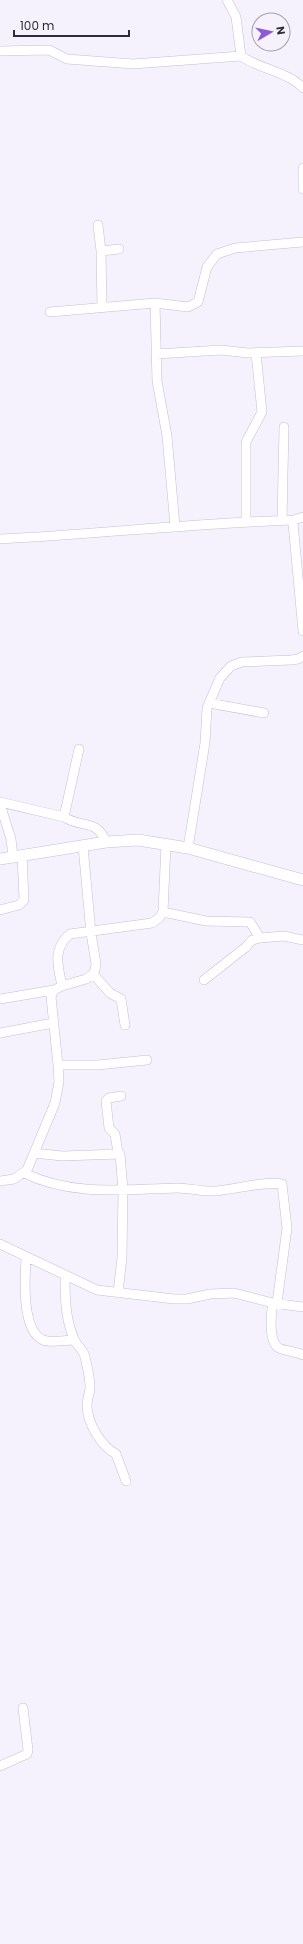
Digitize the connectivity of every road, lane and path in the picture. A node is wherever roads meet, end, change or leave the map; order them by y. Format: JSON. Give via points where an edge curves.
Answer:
{"nodes":[{"id":1,"x":226,"y":0,"type":"edge"},
{"id":2,"x":0,"y":51,"type":"edge"},
{"id":3,"x":241,"y":56,"type":"junction"},
{"id":4,"x":303,"y":88,"type":"edge"},
{"id":5,"x":303,"y":168,"type":"edge"},
{"id":6,"x":303,"y":189,"type":"edge"},
{"id":7,"x":98,"y":225,"type":"dead end"},
{"id":8,"x":303,"y":242,"type":"edge"},
{"id":9,"x":119,"y":249,"type":"dead end"},
{"id":10,"x":101,"y":251,"type":"junction"},
{"id":11,"x":154,"y":303,"type":"junction"},
{"id":12,"x":102,"y":307,"type":"junction"},
{"id":13,"x":50,"y":312,"type":"dead end"},
{"id":14,"x":303,"y":351,"type":"edge"},
{"id":15,"x":256,"y":353,"type":"junction"},
{"id":16,"x":156,"y":354,"type":"junction"},
{"id":17,"x":284,"y":427,"type":"dead end"},
{"id":18,"x":298,"y":519,"type":"edge"},
{"id":19,"x":282,"y":521,"type":"junction"},
{"id":20,"x":246,"y":522,"type":"junction"},
{"id":21,"x":176,"y":526,"type":"junction"},
{"id":22,"x":0,"y":539,"type":"edge"},
{"id":23,"x":303,"y":631,"type":"edge"},
{"id":24,"x":303,"y":656,"type":"edge"},
{"id":25,"x":209,"y":703,"type":"junction"},
{"id":26,"x":264,"y":713,"type":"dead end"},
{"id":27,"x":79,"y":749,"type":"dead end"},
{"id":28,"x":0,"y":803,"type":"edge"},
{"id":29,"x":64,"y":817,"type":"junction"},
{"id":30,"x":106,"y":842,"type":"junction"},
{"id":31,"x":166,"y":844,"type":"junction"},
{"id":32,"x":83,"y":846,"type":"junction"},
{"id":33,"x":188,"y":848,"type":"junction"},
{"id":34,"x":18,"y":856,"type":"junction"},
{"id":35,"x":0,"y":858,"type":"edge"},
{"id":36,"x":303,"y":880,"type":"edge"},
{"id":37,"x":0,"y":910,"type":"edge"},
{"id":38,"x":163,"y":912,"type":"junction"},
{"id":39,"x":91,"y":933,"type":"junction"},
{"id":40,"x":260,"y":938,"type":"junction"},
{"id":41,"x":303,"y":940,"type":"edge"},
{"id":42,"x":93,"y":974,"type":"junction"},
{"id":43,"x":204,"y":980,"type":"dead end"},
{"id":44,"x":58,"y":988,"type":"junction"},
{"id":45,"x":0,"y":999,"type":"edge"},
{"id":46,"x":53,"y":1023,"type":"junction"},
{"id":47,"x":125,"y":1025,"type":"dead end"},
{"id":48,"x":0,"y":1034,"type":"edge"},
{"id":49,"x":147,"y":1060,"type":"dead end"},
{"id":50,"x":58,"y":1065,"type":"junction"},
{"id":51,"x":121,"y":1096,"type":"dead end"},
{"id":52,"x":34,"y":1153,"type":"junction"},
{"id":53,"x":118,"y":1153,"type":"junction"},
{"id":54,"x":24,"y":1174,"type":"junction"},
{"id":55,"x":0,"y":1181,"type":"edge"},
{"id":56,"x":123,"y":1190,"type":"junction"},
{"id":57,"x":0,"y":1244,"type":"edge"},
{"id":58,"x":26,"y":1258,"type":"junction"},
{"id":59,"x":65,"y":1275,"type":"junction"},
{"id":60,"x":118,"y":1293,"type":"junction"},
{"id":61,"x":275,"y":1303,"type":"junction"},
{"id":62,"x":303,"y":1307,"type":"edge"},
{"id":63,"x":74,"y":1340,"type":"junction"},
{"id":64,"x":303,"y":1355,"type":"edge"},
{"id":65,"x":126,"y":1481,"type":"dead end"},
{"id":66,"x":23,"y":1708,"type":"dead end"},
{"id":67,"x":0,"y":1766,"type":"edge"}],
"edges":[{"from":1,"to":3,"type":"street","via":[[236,17]]},
{"from":2,"to":3,"type":"street","via":[[49,50],[67,59],[133,64]]},
{"from":3,"to":4,"type":"street","via":[[294,80]]},
{"from":5,"to":6,"type":"street"},
{"from":7,"to":10,"type":"street"},
{"from":8,"to":11,"type":"street","via":[[236,248],[222,252],[214,257],[207,267],[198,302],[188,307]]},
{"from":9,"to":10,"type":"street"},
{"from":10,"to":12,"type":"street"},
{"from":11,"to":12,"type":"street"},
{"from":11,"to":16,"type":"street"},
{"from":12,"to":13,"type":"street"},
{"from":14,"to":15,"type":"street"},
{"from":15,"to":16,"type":"street","via":[[221,350]]},
{"from":15,"to":20,"type":"street","via":[[262,412],[246,442]]},
{"from":16,"to":21,"type":"street","via":[[157,381],[167,436]]},
{"from":17,"to":19,"type":"street"},
{"from":18,"to":19,"type":"street"},
{"from":18,"to":23,"type":"street","via":[[294,540]]},
{"from":19,"to":20,"type":"street"},
{"from":20,"to":21,"type":"street"},
{"from":21,"to":22,"type":"street"},
{"from":24,"to":25,"type":"street","via":[[291,660],[256,661],[231,666],[220,678]]},
{"from":25,"to":26,"type":"street"},
{"from":25,"to":33,"type":"street"},
{"from":27,"to":29,"type":"street"},
{"from":28,"to":29,"type":"street"},
{"from":28,"to":34,"type":"street"},
{"from":29,"to":30,"type":"street","via":[[71,822],[98,828]]},
{"from":30,"to":31,"type":"main road","via":[[138,840]]},
{"from":30,"to":32,"type":"main road"},
{"from":31,"to":33,"type":"main road"},
{"from":31,"to":38,"type":"street"},
{"from":32,"to":34,"type":"main road"},
{"from":32,"to":39,"type":"street"},
{"from":33,"to":36,"type":"main road"},
{"from":34,"to":35,"type":"main road"},
{"from":34,"to":37,"type":"street","via":[[24,900],[19,905]]},
{"from":38,"to":39,"type":"street","via":[[152,923]]},
{"from":38,"to":40,"type":"street","via":[[206,921],[250,922]]},
{"from":39,"to":42,"type":"street","via":[[96,964]]},
{"from":39,"to":44,"type":"street","via":[[70,934],[58,949]]},
{"from":40,"to":41,"type":"street","via":[[291,936]]},
{"from":40,"to":43,"type":"street","via":[[250,941]]},
{"from":42,"to":44,"type":"street","via":[[86,980]]},
{"from":42,"to":47,"type":"street","via":[[110,993],[121,999]]},
{"from":44,"to":45,"type":"street"},
{"from":44,"to":46,"type":"street","via":[[51,997]]},
{"from":46,"to":48,"type":"street"},
{"from":46,"to":50,"type":"street"},
{"from":49,"to":50,"type":"street","via":[[98,1065]]},
{"from":50,"to":52,"type":"street","via":[[59,1082],[55,1103]]},
{"from":51,"to":53,"type":"street","via":[[106,1101],[109,1128],[115,1134]]},
{"from":52,"to":53,"type":"street","via":[[62,1156]]},
{"from":52,"to":54,"type":"street"},
{"from":53,"to":56,"type":"street","via":[[121,1157]]},
{"from":54,"to":55,"type":"street"},
{"from":54,"to":56,"type":"street","via":[[80,1190]]},
{"from":56,"to":60,"type":"street","via":[[122,1257]]},
{"from":56,"to":61,"type":"street","via":[[180,1188],[211,1191],[282,1184],[287,1228]]},
{"from":57,"to":58,"type":"street"},
{"from":58,"to":59,"type":"street"},
{"from":58,"to":63,"type":"street","via":[[24,1301],[33,1330],[45,1341]]},
{"from":59,"to":60,"type":"street","via":[[97,1290]]},
{"from":59,"to":63,"type":"street","via":[[65,1309]]},
{"from":60,"to":61,"type":"street","via":[[180,1299],[234,1293]]},
{"from":61,"to":62,"type":"street"},
{"from":61,"to":64,"type":"street","via":[[271,1324],[274,1342],[281,1349]]},
{"from":63,"to":65,"type":"street","via":[[85,1354],[90,1387],[87,1407],[90,1420],[102,1444],[116,1454]]},
{"from":66,"to":67,"type":"street","via":[[27,1754]]}]}
